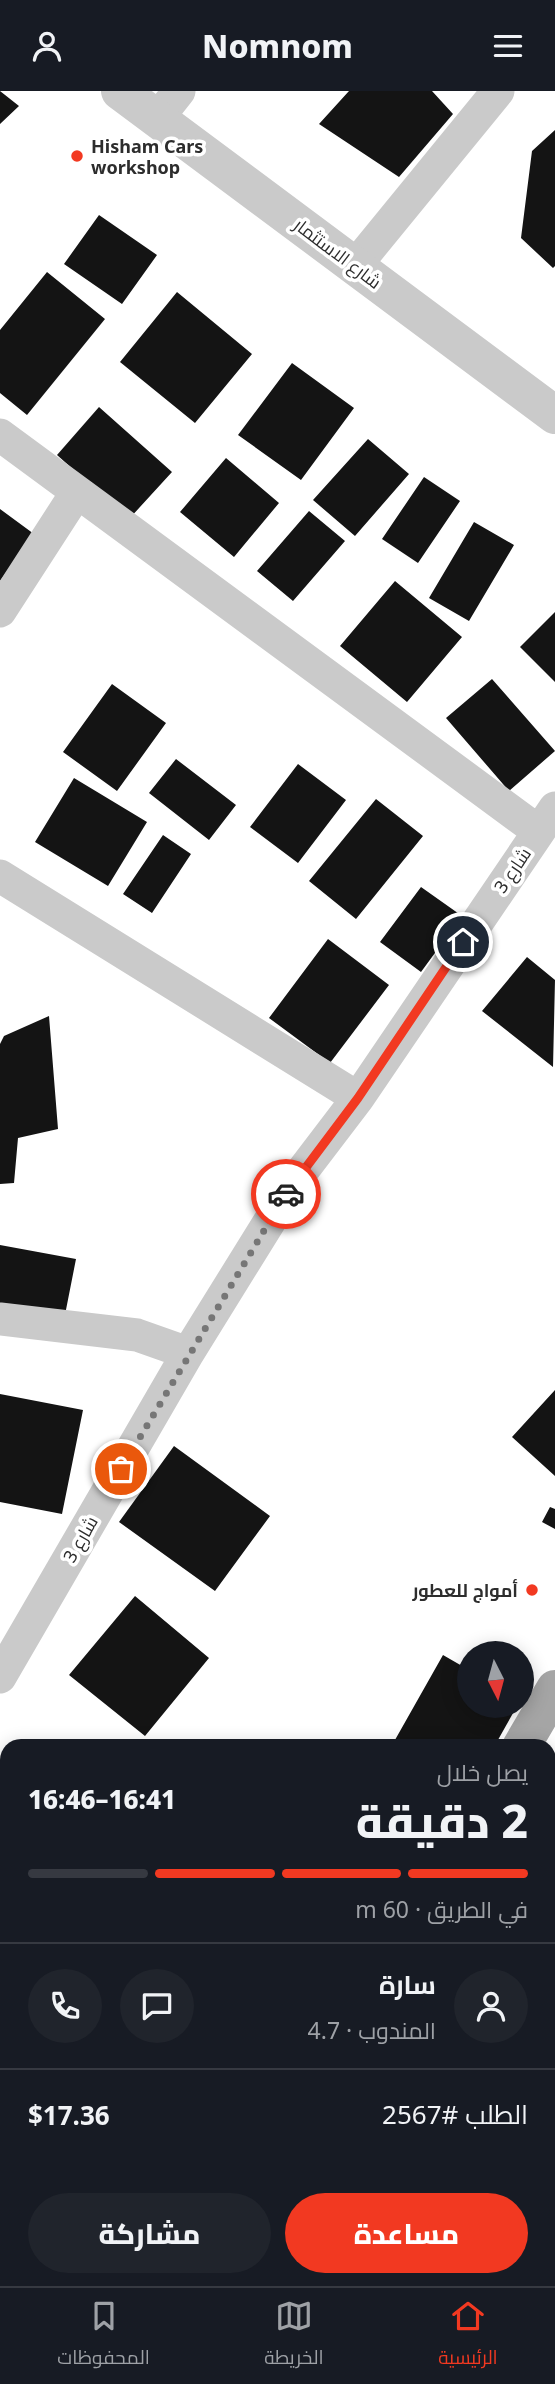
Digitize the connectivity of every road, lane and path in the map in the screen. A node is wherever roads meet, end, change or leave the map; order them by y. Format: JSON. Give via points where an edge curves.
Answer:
{"nodes":[{"id":1,"x":120,"y":91,"type":"edge"},
{"id":2,"x":498,"y":91,"type":"edge"},
{"id":3,"x":168,"y":105,"type":"edge"},
{"id":4,"x":355,"y":266,"type":"junction"},
{"id":5,"x":555,"y":415,"type":"edge"},
{"id":6,"x":0,"y":435,"type":"edge"},
{"id":7,"x":77,"y":492,"type":"junction"},
{"id":8,"x":0,"y":611,"type":"edge"},
{"id":9,"x":547,"y":820,"type":"edge"},
{"id":10,"x":0,"y":876,"type":"edge"},
{"id":11,"x":358,"y":1098,"type":"junction"},
{"id":12,"x":0,"y":1319,"type":"edge"},
{"id":13,"x":188,"y":1353,"type":"junction"},
{"id":14,"x":0,"y":1677,"type":"edge"},
{"id":15,"x":555,"y":1689,"type":"edge"},
{"id":16,"x":526,"y":1739,"type":"edge"}],
"edges":[{"from":1,"to":3,"type":"street","name":"شارع الاستثمار"},
{"from":2,"to":4,"type":"street"},
{"from":3,"to":4,"type":"street","name":"شارع الاستثمار"},
{"from":4,"to":5,"type":"street","name":"شارع الاستثمار"},
{"from":6,"to":7,"type":"street"},
{"from":7,"to":8,"type":"street"},
{"from":7,"to":9,"type":"street"},
{"from":9,"to":11,"type":"street","name":"شارع 3"},
{"from":10,"to":11,"type":"street"},
{"from":11,"to":13,"type":"street","name":"شارع 3","via":[[294,1182]]},
{"from":12,"to":13,"type":"street","via":[[137,1335]]},
{"from":13,"to":14,"type":"street","name":"شارع 3"},
{"from":15,"to":16,"type":"main road"}]}
